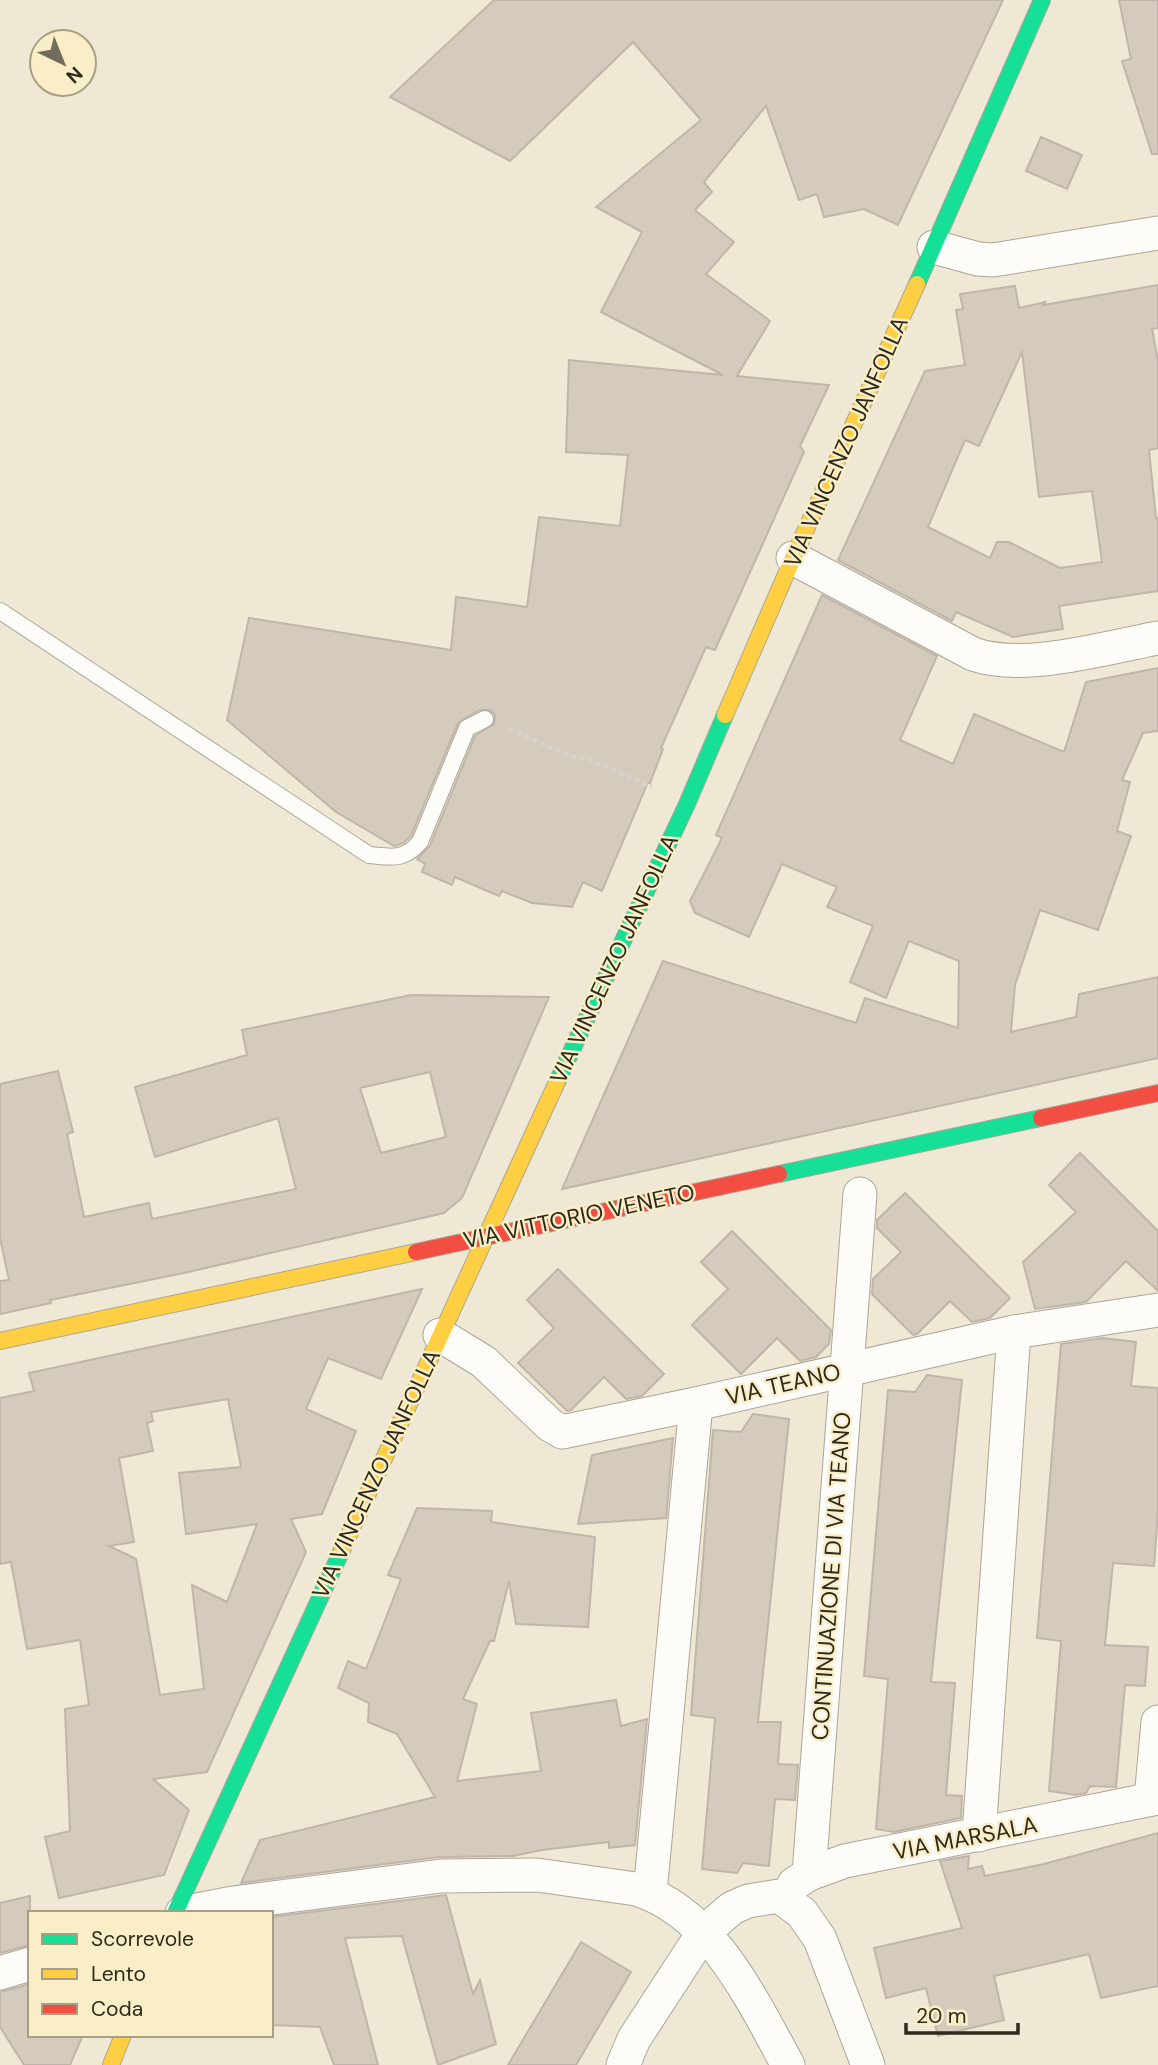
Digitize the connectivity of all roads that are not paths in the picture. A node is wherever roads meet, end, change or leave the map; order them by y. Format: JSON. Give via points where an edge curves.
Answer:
{"nodes":[{"id":1,"x":1042,"y":0,"type":"edge"},
{"id":2,"x":1158,"y":233,"type":"edge"},
{"id":3,"x":934,"y":247,"type":"junction"},
{"id":4,"x":793,"y":558,"type":"junction"},
{"id":5,"x":0,"y":611,"type":"edge"},
{"id":6,"x":1158,"y":638,"type":"edge"},
{"id":7,"x":485,"y":719,"type":"road end"},
{"id":8,"x":1158,"y":1093,"type":"edge"},
{"id":9,"x":860,"y":1194,"type":"dead end"},
{"id":10,"x":485,"y":1237,"type":"junction"},
{"id":11,"x":1158,"y":1310,"type":"edge"},
{"id":12,"x":1014,"y":1332,"type":"junction"},
{"id":13,"x":440,"y":1335,"type":"junction"},
{"id":14,"x":0,"y":1341,"type":"edge"},
{"id":15,"x":847,"y":1369,"type":"junction"},
{"id":16,"x":696,"y":1404,"type":"junction"},
{"id":17,"x":1158,"y":1722,"type":"edge"},
{"id":18,"x":1155,"y":1799,"type":"edge"},
{"id":19,"x":979,"y":1835,"type":"junction"},
{"id":20,"x":809,"y":1874,"type":"junction"},
{"id":21,"x":650,"y":1893,"type":"junction"},
{"id":22,"x":779,"y":1896,"type":"junction"},
{"id":23,"x":176,"y":1911,"type":"edge"},
{"id":24,"x":195,"y":1911,"type":"edge"},
{"id":25,"x":695,"y":1925,"type":"junction"},
{"id":26,"x":28,"y":1965,"type":"edge"},
{"id":27,"x":0,"y":1973,"type":"edge"},
{"id":28,"x":122,"y":2037,"type":"edge"},
{"id":29,"x":111,"y":2065,"type":"edge"},
{"id":30,"x":623,"y":2065,"type":"edge"},
{"id":31,"x":788,"y":2065,"type":"edge"},
{"id":32,"x":868,"y":2065,"type":"edge"}],
"edges":[{"from":1,"to":3,"type":"main road","name":"VIA VINCENZO JANFOLLA"},
{"from":2,"to":3,"type":"street","via":[[993,260]]},
{"from":3,"to":4,"type":"main road","name":"VIA VINCENZO JANFOLLA"},
{"from":4,"to":6,"type":"street","via":[[990,660],[1030,661]]},
{"from":4,"to":10,"type":"main road","name":"VIA VINCENZO JANFOLLA","via":[[687,804]]},
{"from":5,"to":7,"type":"lane","via":[[369,855],[397,858],[410,853],[419,842],[467,728]]},
{"from":8,"to":10,"type":"main road","name":"VIA VITTORIO VENETO"},
{"from":9,"to":15,"type":"street","name":"CONTINUAZIONE DI VIA TEANO"},
{"from":10,"to":13,"type":"main road","name":"VIA VINCENZO JANFOLLA"},
{"from":10,"to":14,"type":"main road","name":"VIA VITTORIO VENETO"},
{"from":11,"to":12,"type":"street","name":"VIA TEANO"},
{"from":12,"to":15,"type":"street","name":"VIA TEANO"},
{"from":12,"to":19,"type":"street"},
{"from":13,"to":16,"type":"street","name":"VIA TEANO","via":[[484,1362],[562,1432]]},
{"from":13,"to":23,"type":"main road","name":"VIA VINCENZO JANFOLLA"},
{"from":15,"to":16,"type":"street","name":"VIA TEANO"},
{"from":15,"to":20,"type":"street","name":"CONTINUAZIONE DI VIA TEANO"},
{"from":16,"to":21,"type":"street"},
{"from":17,"to":18,"type":"street"},
{"from":18,"to":19,"type":"street","name":"VIA MARSALA"},
{"from":19,"to":20,"type":"street","name":"VIA MARSALA","via":[[845,1861]]},
{"from":20,"to":22,"type":"street","name":"VIA MARSALA"},
{"from":21,"to":24,"type":"street","via":[[537,1875],[489,1874],[374,1884]]},
{"from":21,"to":25,"type":"street"},
{"from":22,"to":25,"type":"street","via":[[748,1901]]},
{"from":22,"to":32,"type":"street","via":[[802,1913],[820,1939]]},
{"from":25,"to":30,"type":"street"},
{"from":25,"to":31,"type":"street","via":[[748,1994]]},
{"from":26,"to":27,"type":"street"},
{"from":28,"to":29,"type":"main road"}]}
